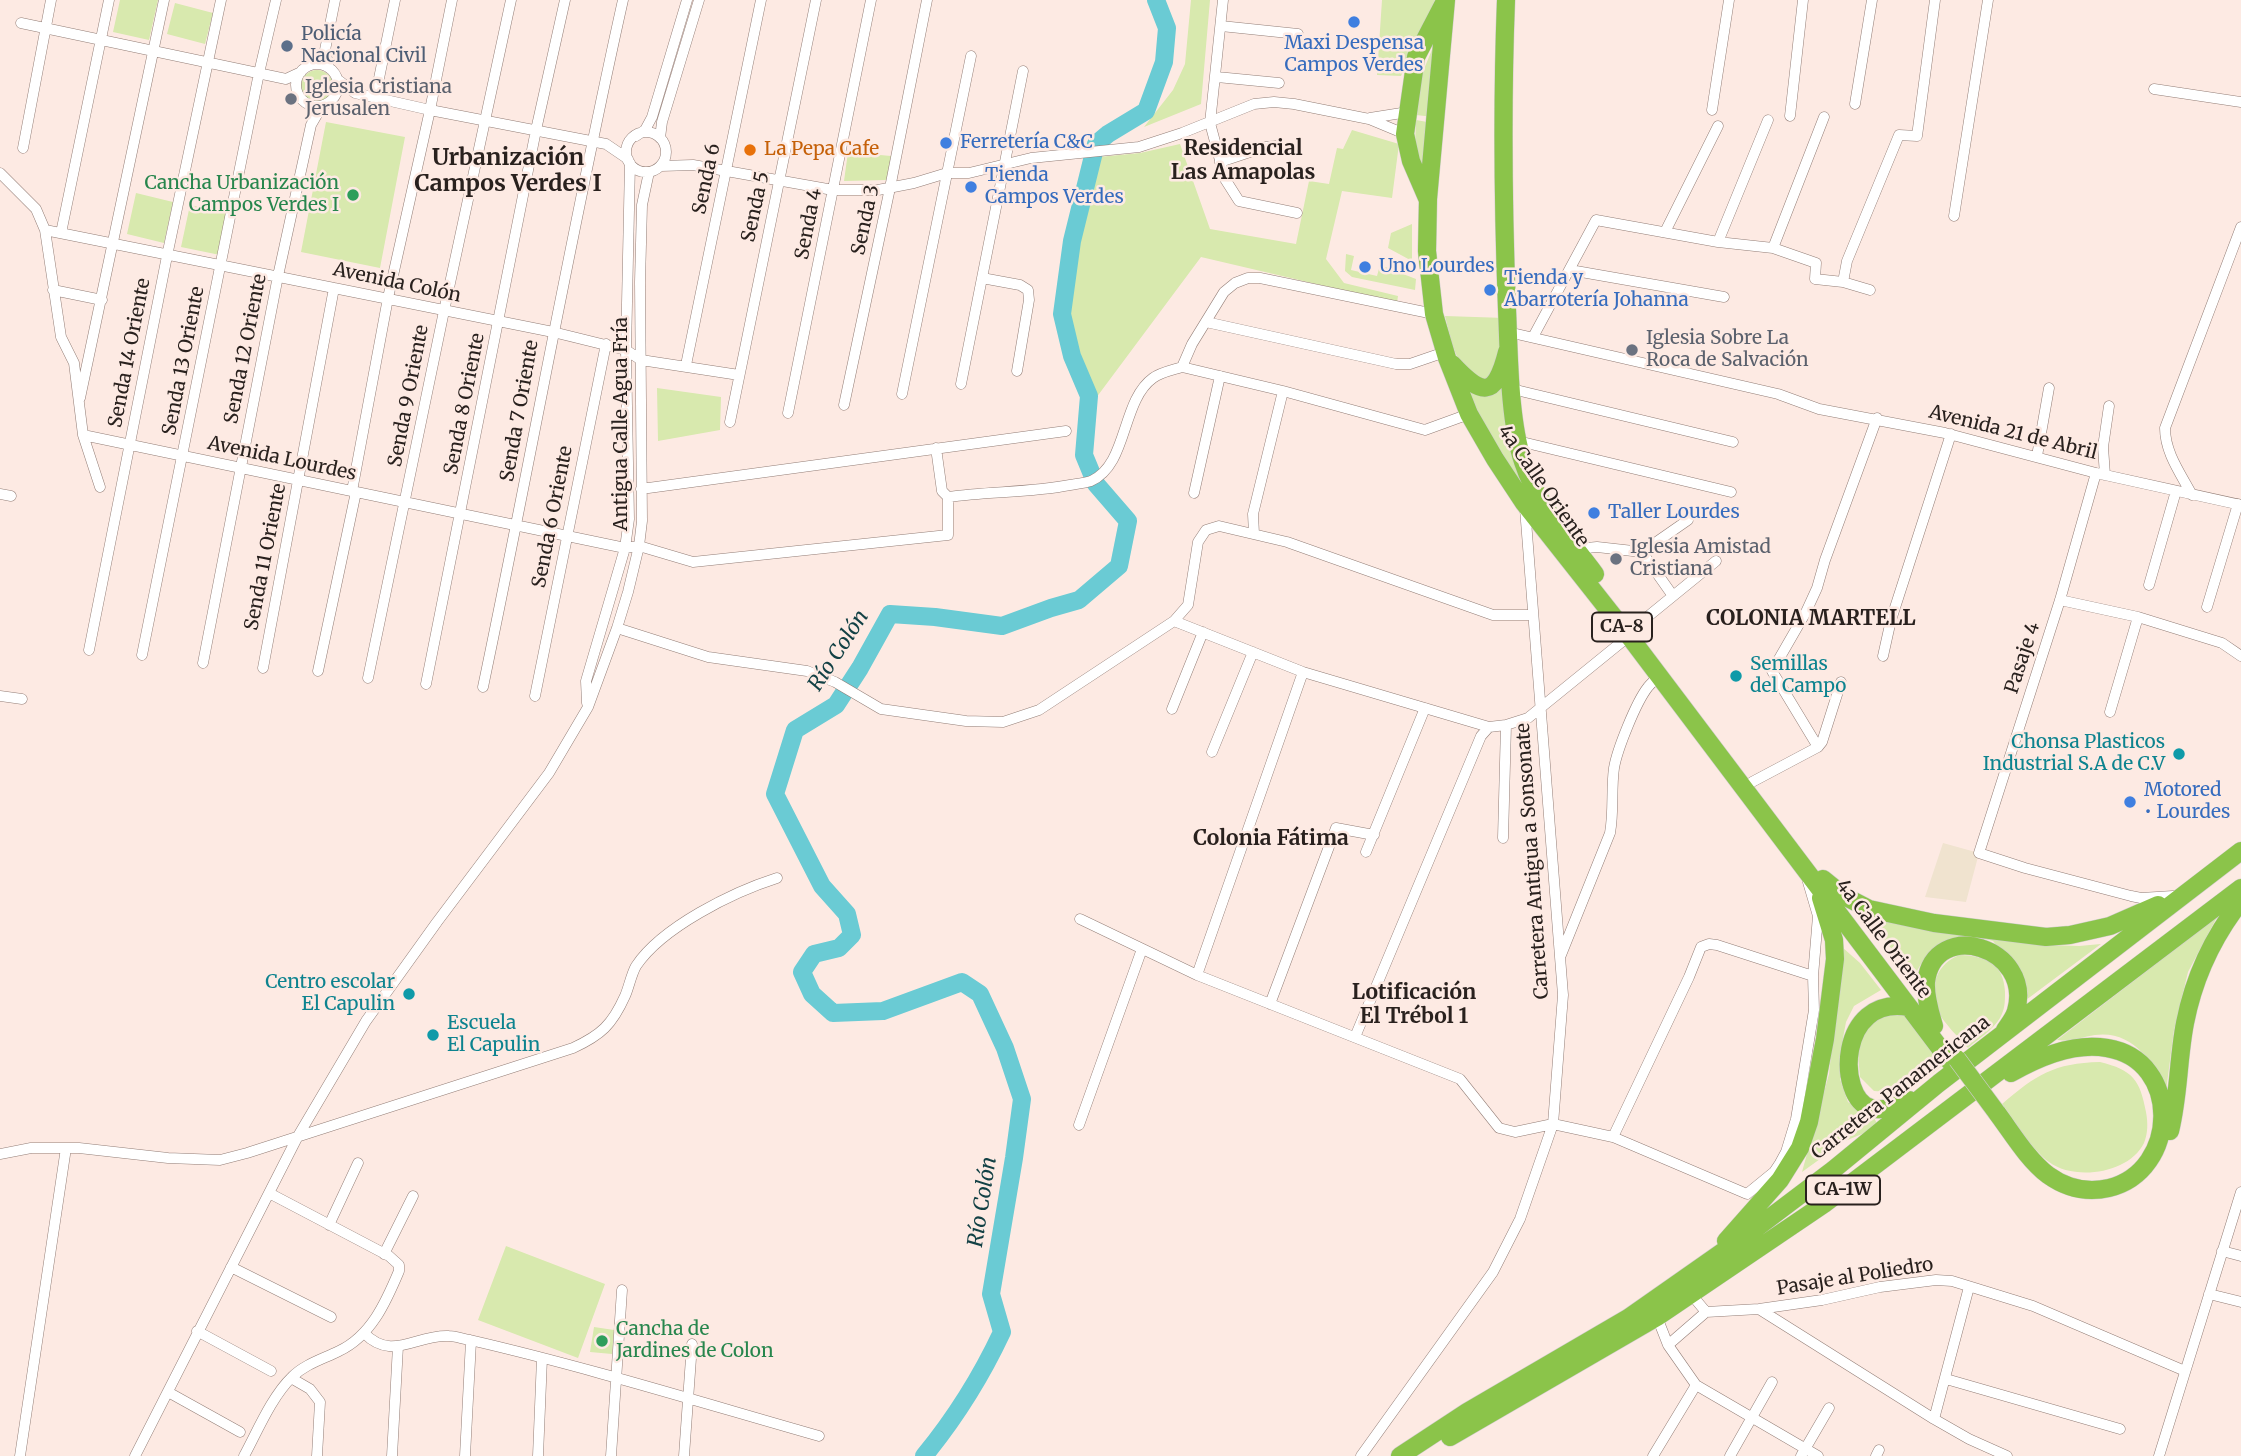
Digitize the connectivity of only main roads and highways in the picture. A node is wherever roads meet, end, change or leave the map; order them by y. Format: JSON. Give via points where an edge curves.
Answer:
{"nodes":[{"id":1,"x":1446,"y":0,"type":"edge"},
{"id":2,"x":1506,"y":0,"type":"edge"},
{"id":3,"x":1428,"y":199,"type":"junction"},
{"id":4,"x":1508,"y":339,"type":"junction"},
{"id":5,"x":1446,"y":355,"type":"junction"},
{"id":6,"x":1632,"y":631,"type":"junction"},
{"id":7,"x":2241,"y":850,"type":"edge"},
{"id":8,"x":2201,"y":880,"type":"junction"},
{"id":9,"x":1820,"y":882,"type":"junction"},
{"id":10,"x":2241,"y":888,"type":"edge"},
{"id":11,"x":2241,"y":901,"type":"edge"},
{"id":12,"x":1908,"y":1007,"type":"junction"},
{"id":13,"x":1934,"y":1026,"type":"junction"},
{"id":14,"x":1961,"y":1060,"type":"junction"},
{"id":15,"x":1939,"y":1083,"type":"junction"},
{"id":16,"x":1995,"y":1115,"type":"junction"},
{"id":17,"x":1892,"y":1154,"type":"junction"},
{"id":18,"x":1702,"y":1267,"type":"junction"},
{"id":19,"x":1399,"y":1456,"type":"edge"},
{"id":20,"x":1420,"y":1456,"type":"edge"}],
"edges":[{"from":1,"to":3,"type":"highway","name":"4a Calle Oriente","number":"CA-8"},
{"from":1,"to":3,"type":"highway","via":[[1416,57],[1405,134],[1411,162]]},
{"from":2,"to":4,"type":"highway","name":"4a Calle Oriente","number":"CA-8","via":[[1502,170]]},
{"from":3,"to":5,"type":"highway","name":"4a Calle Oriente","number":"CA-8","via":[[1427,251],[1434,314]]},
{"from":4,"to":5,"type":"highway","via":[[1502,368],[1484,389],[1473,385]]},
{"from":4,"to":6,"type":"highway","name":"4a Calle Oriente","number":"CA-8","via":[[1523,462],[1549,513]]},
{"from":5,"to":6,"type":"highway","name":"4a Calle Oriente","number":"CA-8","via":[[1469,414],[1524,503]]},
{"from":6,"to":9,"type":"highway","name":"4a Calle Oriente","number":"CA-8","via":[[1752,782]]},
{"from":6,"to":9,"type":"highway","name":"4a Calle Oriente","number":"CA-8","via":[[1659,676],[1801,865]]},
{"from":7,"to":8,"type":"highway","name":"Carretera Panamericana","number":"CA-1W"},
{"from":8,"to":9,"type":"highway","via":[[2128,919],[2052,937],[1934,923],[1856,904]]},
{"from":8,"to":14,"type":"highway","name":"Carretera Panamericana","number":"CA-1W","via":[[2110,953]]},
{"from":9,"to":12,"type":"highway","name":"4a Calle Oriente","number":"CA-8"},
{"from":9,"to":13,"type":"highway","name":"4a Calle Oriente","number":"CA-8"},
{"from":9,"to":18,"type":"highway","via":[[1835,958],[1809,1122],[1800,1148],[1780,1180]]},
{"from":10,"to":17,"type":"highway","number":"CA-1W"},
{"from":11,"to":16,"type":"highway","via":[[2216,935],[2193,988],[2169,1137],[2140,1180],[2107,1196],[2059,1191],[2029,1167]]},
{"from":12,"to":14,"type":"highway","name":"4a Calle Oriente","number":"CA-8"},
{"from":12,"to":15,"type":"highway","via":[[1888,1006],[1863,1018],[1851,1046],[1852,1087],[1863,1103],[1878,1109],[1896,1106]]},
{"from":13,"to":14,"type":"highway","name":"4a Calle Oriente","number":"CA-8"},
{"from":13,"to":14,"type":"highway","via":[[1926,981],[1939,956],[1962,945],[2000,958],[2016,985],[2015,1013],[2005,1030]]},
{"from":14,"to":15,"type":"highway","name":"Carretera Panamericana","number":"CA-1W"},
{"from":14,"to":16,"type":"highway","name":"4a Calle Oriente","number":"CA-8"},
{"from":15,"to":18,"type":"highway","name":"Carretera Panamericana","number":"CA-1W","via":[[1833,1170]]},
{"from":16,"to":17,"type":"highway","via":[[2046,1173],[2060,1183],[2086,1190],[2118,1185],[2139,1171],[2157,1145],[2164,1115],[2157,1086],[2136,1060],[2108,1048],[2077,1049],[2027,1064]]},
{"from":17,"to":20,"type":"highway","number":"CA-1W","via":[[1657,1317]]},
{"from":18,"to":19,"type":"highway","name":"Carretera Panamericana","number":"CA-1W","via":[[1628,1318]]}]}
